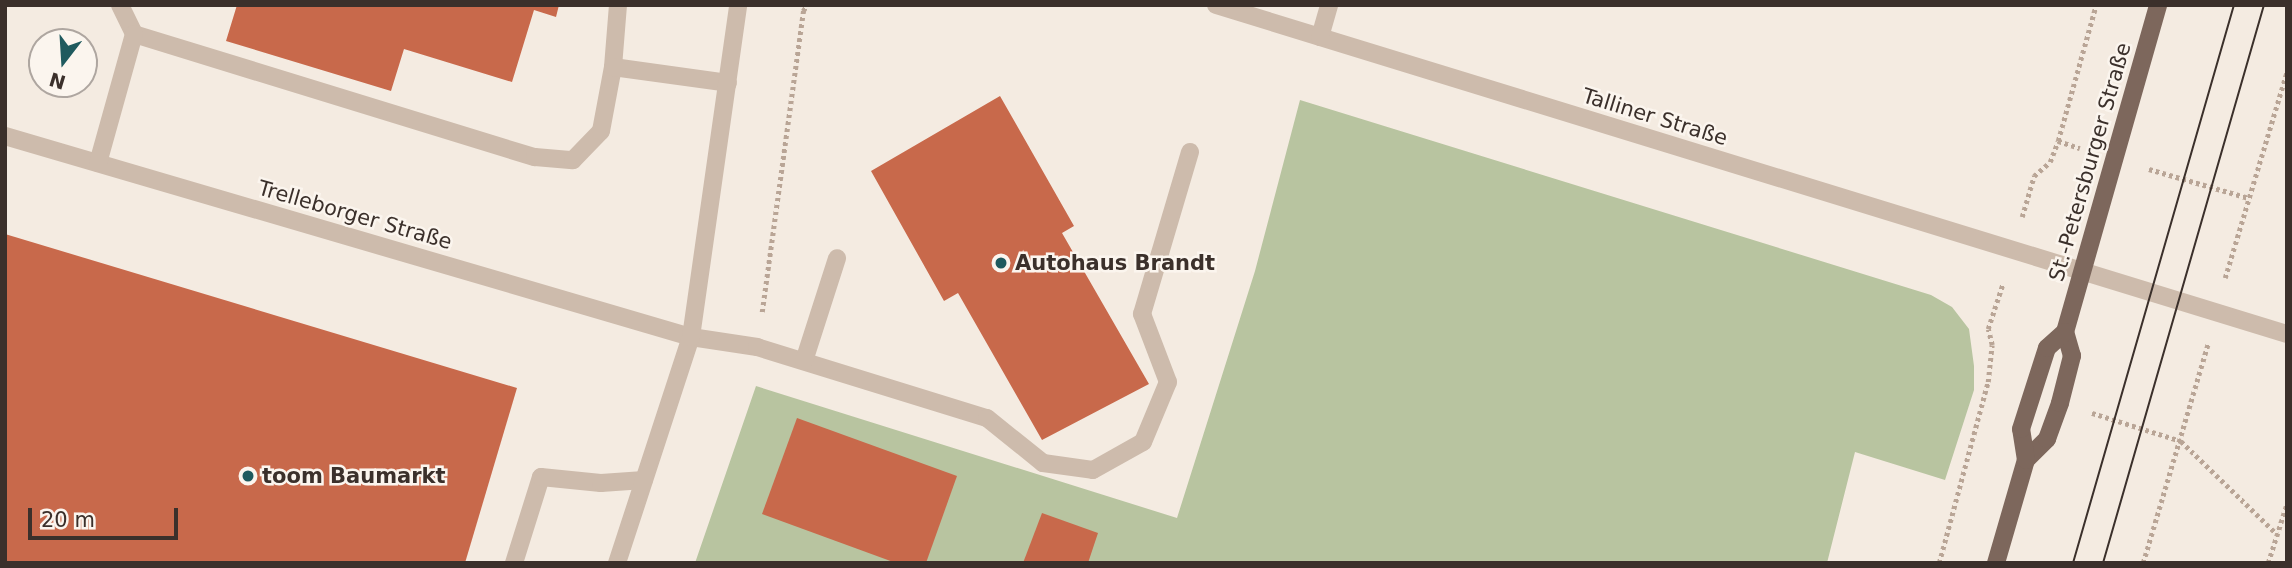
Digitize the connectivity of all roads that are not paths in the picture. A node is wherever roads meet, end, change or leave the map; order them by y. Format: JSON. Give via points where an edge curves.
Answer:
{"nodes":[{"id":1,"x":120,"y":5,"type":"edge"},
{"id":2,"x":618,"y":5,"type":"edge"},
{"id":3,"x":738,"y":5,"type":"edge"},
{"id":4,"x":1216,"y":5,"type":"edge"},
{"id":5,"x":1329,"y":5,"type":"edge"},
{"id":6,"x":2158,"y":5,"type":"edge"},
{"id":7,"x":134,"y":34,"type":"junction"},
{"id":8,"x":1320,"y":37,"type":"junction"},
{"id":9,"x":613,"y":67,"type":"junction"},
{"id":10,"x":728,"y":83,"type":"junction"},
{"id":11,"x":5,"y":136,"type":"edge"},
{"id":12,"x":1190,"y":152,"type":"dead end"},
{"id":13,"x":98,"y":163,"type":"junction"},
{"id":14,"x":837,"y":258,"type":"dead end"},
{"id":15,"x":2082,"y":272,"type":"junction"},
{"id":16,"x":2065,"y":332,"type":"junction"},
{"id":17,"x":2287,"y":334,"type":"edge"},
{"id":18,"x":691,"y":337,"type":"junction"},
{"id":19,"x":804,"y":362,"type":"junction"},
{"id":20,"x":2026,"y":460,"type":"junction"},
{"id":21,"x":644,"y":480,"type":"junction"},
{"id":22,"x":514,"y":563,"type":"edge"},
{"id":23,"x":617,"y":563,"type":"edge"},
{"id":24,"x":1996,"y":563,"type":"edge"}],
"edges":[{"from":1,"to":7,"type":"street"},
{"from":2,"to":9,"type":"street"},
{"from":3,"to":10,"type":"street"},
{"from":4,"to":8,"type":"street","name":"Talliner Straße"},
{"from":5,"to":8,"type":"street"},
{"from":6,"to":15,"type":"main road","name":"St.-Petersburger Straße"},
{"from":7,"to":9,"type":"street","via":[[535,157],[573,160],[601,131]]},
{"from":7,"to":13,"type":"street"},
{"from":8,"to":15,"type":"street","name":"Talliner Straße"},
{"from":9,"to":10,"type":"street"},
{"from":10,"to":18,"type":"street"},
{"from":11,"to":13,"type":"street","name":"Trelleborger Straße"},
{"from":12,"to":19,"type":"street","name":"Trelleborger Straße","via":[[1142,314],[1168,382],[1143,442],[1093,470],[1043,463],[987,418]]},
{"from":13,"to":18,"type":"street","name":"Trelleborger Straße"},
{"from":14,"to":19,"type":"street"},
{"from":15,"to":16,"type":"main road","name":"St.-Petersburger Straße"},
{"from":15,"to":17,"type":"street","name":"Talliner Straße"},
{"from":16,"to":20,"type":"main road","name":"St.-Petersburger Straße","via":[[2047,348],[2021,429]]},
{"from":16,"to":20,"type":"main road","name":"St.-Petersburger Straße","via":[[2072,356],[2060,403],[2046,439]]},
{"from":18,"to":19,"type":"street","name":"Trelleborger Straße","via":[[757,347]]},
{"from":18,"to":21,"type":"street"},
{"from":20,"to":24,"type":"main road","name":"St.-Petersburger Straße"},
{"from":21,"to":22,"type":"street","via":[[601,483],[541,477]]},
{"from":21,"to":23,"type":"street"}]}
